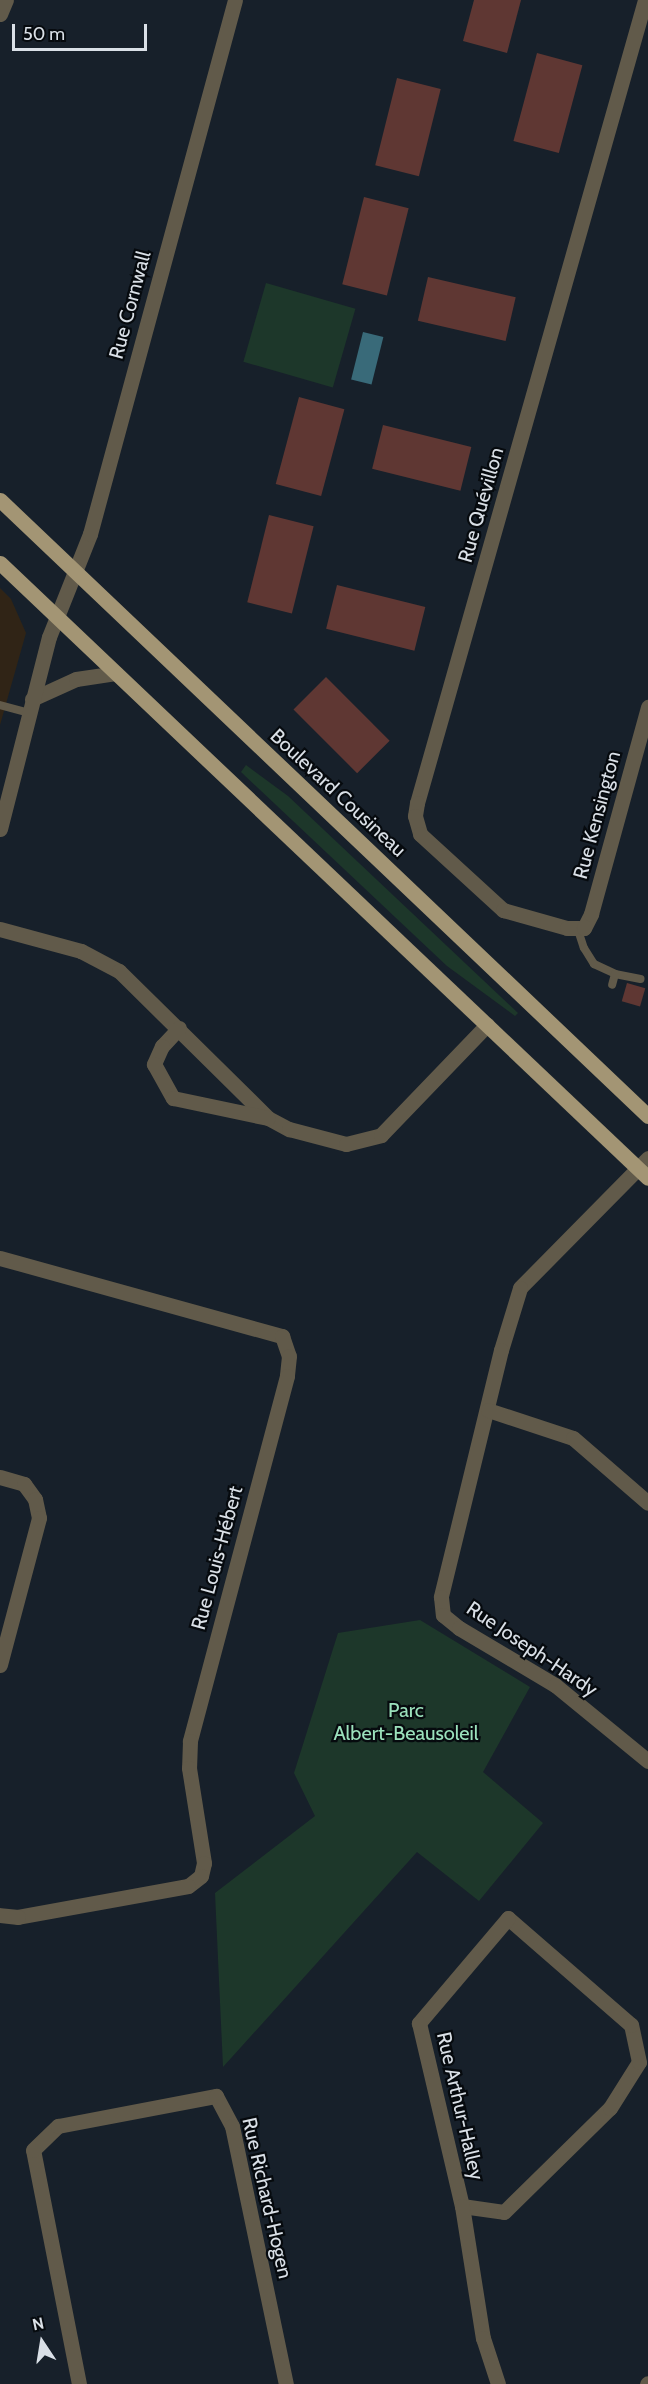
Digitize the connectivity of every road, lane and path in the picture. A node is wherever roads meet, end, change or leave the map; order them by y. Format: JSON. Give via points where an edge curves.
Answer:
{"nodes":[{"id":1,"x":6,"y":0,"type":"edge"},
{"id":2,"x":235,"y":0,"type":"edge"},
{"id":3,"x":645,"y":0,"type":"edge"},
{"id":4,"x":0,"y":14,"type":"edge"},
{"id":5,"x":0,"y":500,"type":"edge"},
{"id":6,"x":0,"y":563,"type":"edge"},
{"id":7,"x":75,"y":573,"type":"junction"},
{"id":8,"x":57,"y":618,"type":"junction"},
{"id":9,"x":116,"y":673,"type":"junction"},
{"id":10,"x":0,"y":705,"type":"edge"},
{"id":11,"x":31,"y":706,"type":"junction"},
{"id":12,"x":648,"y":707,"type":"edge"},
{"id":13,"x":0,"y":829,"type":"edge"},
{"id":14,"x":0,"y":929,"type":"edge"},
{"id":15,"x":580,"y":930,"type":"junction"},
{"id":16,"x":615,"y":974,"type":"junction"},
{"id":17,"x":641,"y":979,"type":"dead end"},
{"id":18,"x":612,"y":985,"type":"dead end"},
{"id":19,"x":488,"y":1025,"type":"junction"},
{"id":20,"x":179,"y":1028,"type":"junction"},
{"id":21,"x":648,"y":1116,"type":"edge"},
{"id":22,"x":268,"y":1118,"type":"junction"},
{"id":23,"x":645,"y":1168,"type":"edge"},
{"id":24,"x":0,"y":1258,"type":"edge"},
{"id":25,"x":488,"y":1410,"type":"junction"},
{"id":26,"x":0,"y":1477,"type":"edge"},
{"id":27,"x":648,"y":1503,"type":"edge"},
{"id":28,"x":0,"y":1665,"type":"edge"},
{"id":29,"x":648,"y":1761,"type":"edge"},
{"id":30,"x":0,"y":1915,"type":"edge"},
{"id":31,"x":462,"y":2206,"type":"junction"},
{"id":32,"x":79,"y":2384,"type":"edge"},
{"id":33,"x":286,"y":2384,"type":"edge"},
{"id":34,"x":498,"y":2384,"type":"edge"}],
"edges":[{"from":1,"to":4,"type":"street"},
{"from":2,"to":7,"type":"street","name":"Rue Cornwall","via":[[90,534]]},
{"from":3,"to":15,"type":"street","name":"Rue Quévillon","via":[[416,809],[416,822],[424,839],[498,907],[518,916]]},
{"from":5,"to":7,"type":"main road","name":"Boulevard Cousineau"},
{"from":6,"to":8,"type":"main road"},
{"from":7,"to":8,"type":"street","name":"Rue Cornwall"},
{"from":7,"to":21,"type":"main road","name":"Boulevard Cousineau"},
{"from":8,"to":9,"type":"main road"},
{"from":8,"to":11,"type":"street","name":"Rue Cornwall"},
{"from":9,"to":11,"type":"street","via":[[76,679]]},
{"from":9,"to":19,"type":"main road"},
{"from":10,"to":11,"type":"lane"},
{"from":11,"to":13,"type":"street","name":"Rue Cornwall"},
{"from":12,"to":15,"type":"street","name":"Rue Kensington","via":[[591,914]]},
{"from":14,"to":20,"type":"street","via":[[81,951],[119,971]]},
{"from":15,"to":16,"type":"lane","via":[[584,948],[594,964]]},
{"from":16,"to":17,"type":"lane"},
{"from":16,"to":18,"type":"lane"},
{"from":19,"to":22,"type":"street","via":[[381,1135],[346,1144],[290,1129]]},
{"from":19,"to":23,"type":"main road"},
{"from":20,"to":22,"type":"street"},
{"from":20,"to":22,"type":"street","via":[[162,1046],[154,1064],[173,1098]]},
{"from":23,"to":25,"type":"street","name":"Rue Joseph-Hardy","via":[[520,1288]]},
{"from":24,"to":30,"type":"street","name":"Rue Louis-Hébert","via":[[282,1336],[289,1356],[287,1376],[190,1741],[189,1768],[204,1863],[201,1876],[188,1886],[18,1917]]},
{"from":25,"to":27,"type":"street","via":[[573,1438]]},
{"from":25,"to":29,"type":"street","name":"Rue Joseph-Hardy","via":[[441,1597],[443,1615],[555,1685]]},
{"from":26,"to":28,"type":"street","via":[[24,1484],[35,1498],[39,1518]]},
{"from":31,"to":31,"type":"street","name":"Rue Arthur-Halley","via":[[419,2024],[508,1918],[631,2025],[639,2062],[610,2108],[504,2212]]},
{"from":31,"to":34,"type":"street","name":"Rue Arthur-Halley","via":[[483,2338]]},
{"from":32,"to":33,"type":"street","name":"Rue Richard-Hogen","via":[[33,2150],[58,2126],[216,2096],[232,2126]]}]}
